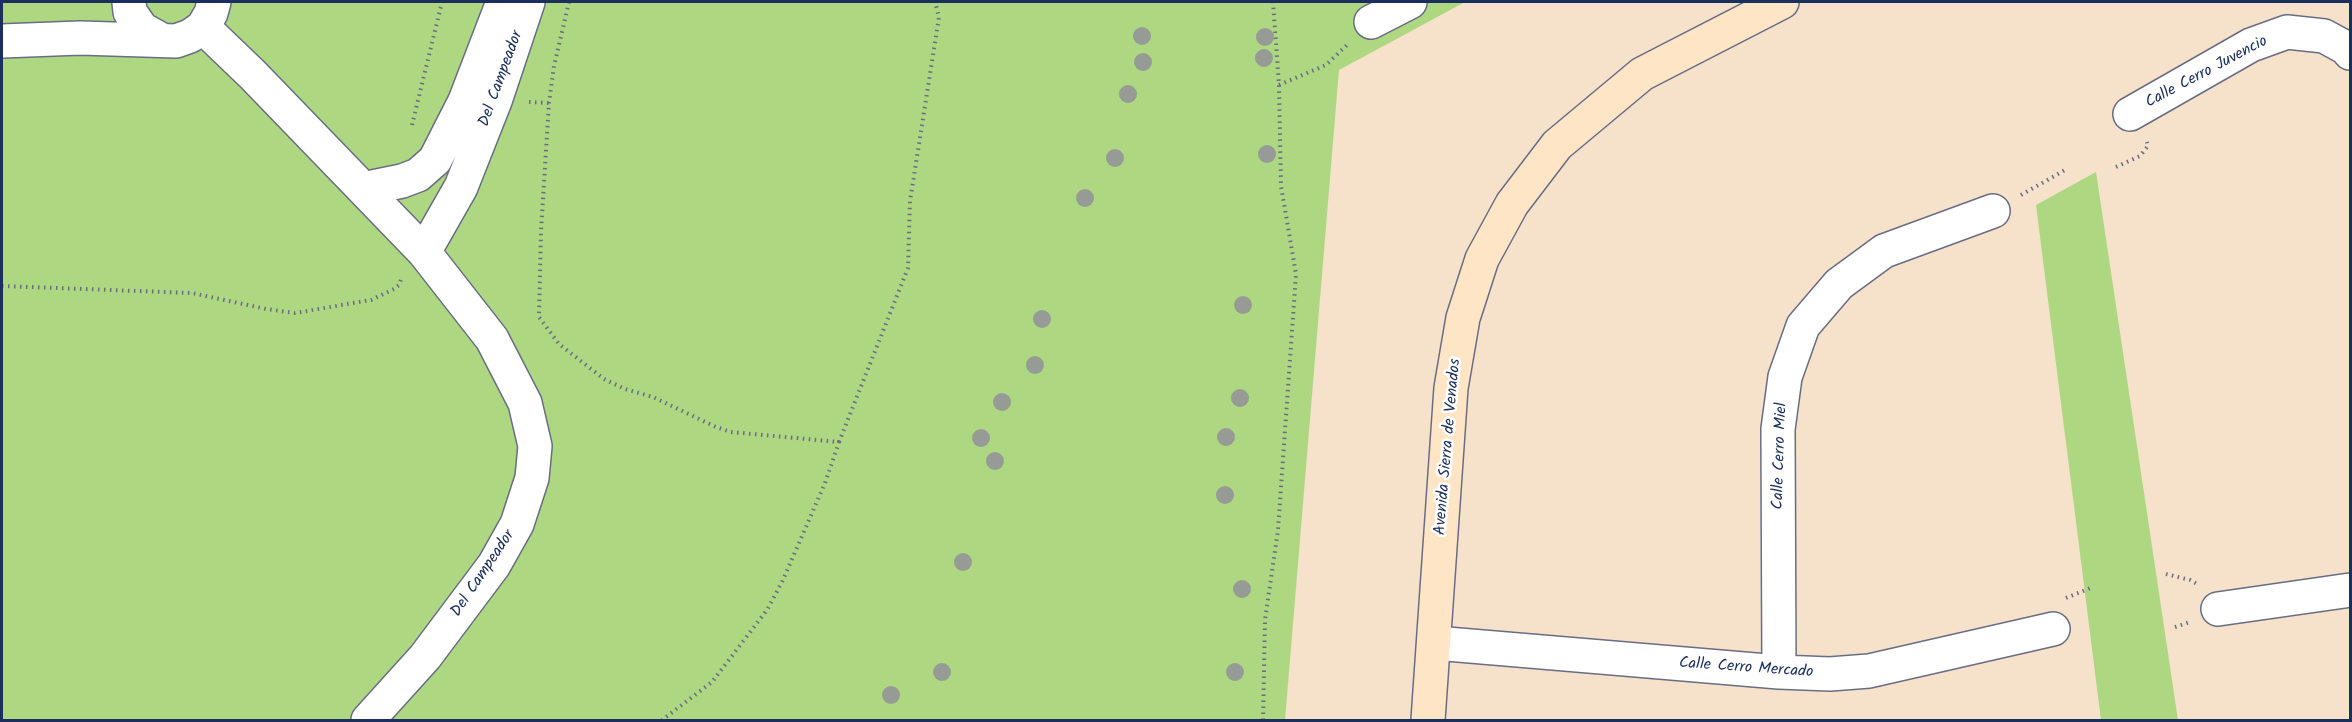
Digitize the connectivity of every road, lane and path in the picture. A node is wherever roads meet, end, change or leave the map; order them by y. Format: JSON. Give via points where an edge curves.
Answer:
{"nodes":[{"id":1,"x":129,"y":2,"type":"edge"},
{"id":2,"x":442,"y":2,"type":"edge"},
{"id":3,"x":503,"y":2,"type":"edge"},
{"id":4,"x":528,"y":2,"type":"edge"},
{"id":5,"x":569,"y":2,"type":"edge"},
{"id":6,"x":936,"y":2,"type":"edge"},
{"id":7,"x":1273,"y":2,"type":"edge"},
{"id":8,"x":1410,"y":2,"type":"edge"},
{"id":9,"x":1782,"y":2,"type":"edge"},
{"id":10,"x":208,"y":14,"type":"edge"},
{"id":11,"x":1371,"y":22,"type":"joint"},
{"id":12,"x":160,"y":39,"type":"junction"},
{"id":13,"x":2,"y":41,"type":"edge"},
{"id":14,"x":2350,"y":53,"type":"edge"},
{"id":15,"x":1279,"y":85,"type":"junction"},
{"id":16,"x":2130,"y":114,"type":"dead end"},
{"id":17,"x":411,"y":130,"type":"dead end"},
{"id":18,"x":2148,"y":146,"type":"dead end"},
{"id":19,"x":2116,"y":167,"type":"dead end"},
{"id":20,"x":2065,"y":170,"type":"dead end"},
{"id":21,"x":363,"y":189,"type":"junction"},
{"id":22,"x":1993,"y":211,"type":"joint"},
{"id":23,"x":413,"y":240,"type":"junction"},
{"id":24,"x":2,"y":286,"type":"edge"},
{"id":25,"x":839,"y":442,"type":"junction"},
{"id":26,"x":2350,"y":590,"type":"edge"},
{"id":27,"x":2218,"y":609,"type":"dead end"},
{"id":28,"x":2053,"y":629,"type":"dead end"},
{"id":29,"x":1435,"y":643,"type":"junction"},
{"id":30,"x":1779,"y":672,"type":"junction"},
{"id":31,"x":368,"y":720,"type":"edge"},
{"id":32,"x":662,"y":720,"type":"edge"},
{"id":33,"x":1263,"y":720,"type":"edge"},
{"id":34,"x":1428,"y":720,"type":"edge"}],
"edges":[{"from":1,"to":12,"type":"street","via":[[130,12],[142,29]]},
{"from":2,"to":17,"type":"path"},
{"from":3,"to":21,"type":"street","name":"Del Campeador","via":[[465,101],[435,160],[418,175]]},
{"from":4,"to":23,"type":"street","name":"Del Campeador","via":[[495,101],[460,187]]},
{"from":5,"to":25,"type":"path","via":[[549,103],[540,231],[539,317],[559,344],[604,379],[716,427],[731,432]]},
{"from":6,"to":25,"type":"path","via":[[939,17],[910,201],[908,268]]},
{"from":7,"to":15,"type":"path"},
{"from":8,"to":11,"type":"street"},
{"from":9,"to":29,"type":"street","name":"Avenida Sierra de Venados","via":[[1642,74],[1557,145],[1512,204],[1486,250],[1463,318],[1451,388]]},
{"from":10,"to":12,"type":"street","name":"Del Campeador","via":[[190,36],[176,41]]},
{"from":10,"to":21,"type":"street","name":"Del Campeador","via":[[254,75]]},
{"from":11,"to":15,"type":"path","via":[[1326,65]]},
{"from":12,"to":13,"type":"street","name":"Del Campeador"},
{"from":14,"to":16,"type":"street","name":"Calle Cerro Juvencio","via":[[2324,36],[2288,32],[2251,45]]},
{"from":15,"to":33,"type":"path","via":[[1281,186],[1296,274],[1278,530],[1265,620]]},
{"from":18,"to":19,"type":"path","via":[[2140,156]]},
{"from":20,"to":22,"type":"path"},
{"from":21,"to":23,"type":"street","name":"Del Campeador"},
{"from":22,"to":30,"type":"street","name":"Calle Cerro Miel","via":[[1884,251],[1839,284],[1803,326],[1785,377],[1778,429]]},
{"from":23,"to":24,"type":"path","via":[[402,279],[394,289],[371,300],[295,313],[192,293]]},
{"from":23,"to":31,"type":"street","name":"Del Campeador","via":[[492,339],[525,403],[535,446],[532,478],[518,524],[494,565],[424,657]]},
{"from":25,"to":32,"type":"path","via":[[825,483],[767,609],[711,682]]},
{"from":26,"to":27,"type":"street"},
{"from":28,"to":30,"type":"street","name":"Calle Cerro Mercado","via":[[1869,671]]},
{"from":29,"to":30,"type":"street","name":"Calle Cerro Mercado"},
{"from":29,"to":34,"type":"street","name":"Avenida Sierra de Venados"}]}
